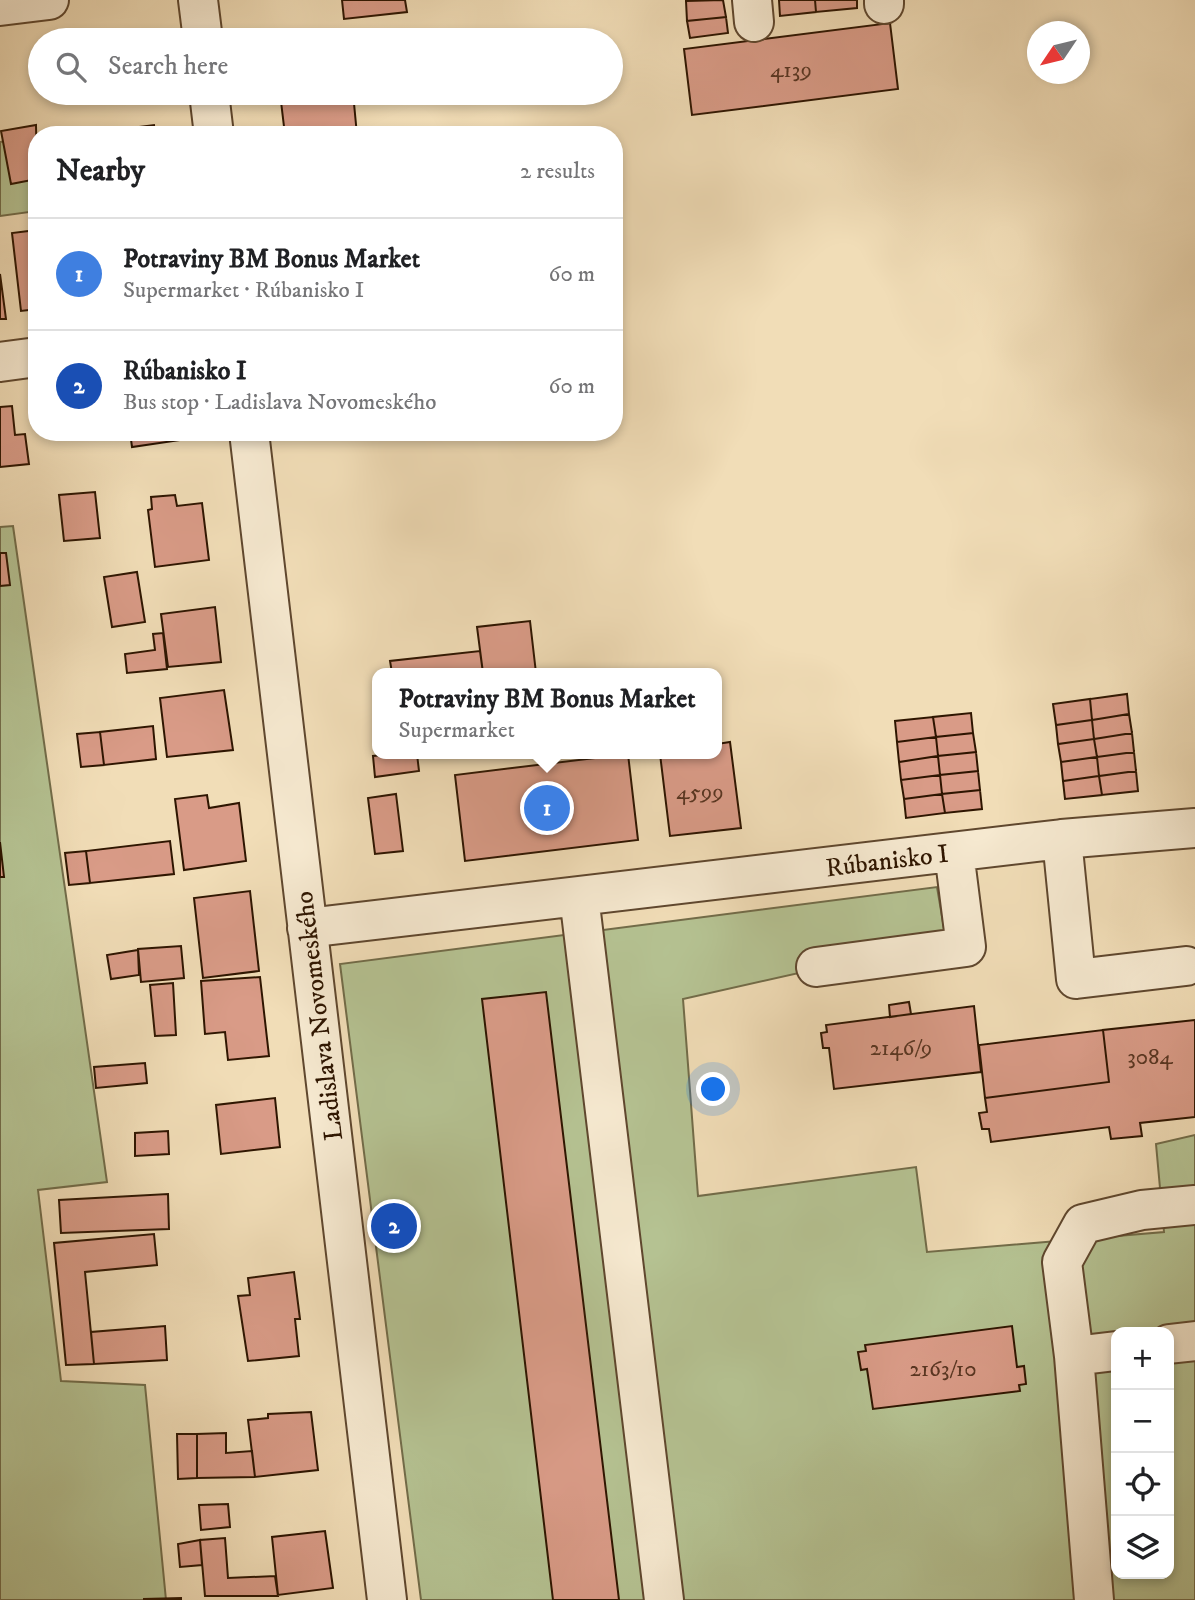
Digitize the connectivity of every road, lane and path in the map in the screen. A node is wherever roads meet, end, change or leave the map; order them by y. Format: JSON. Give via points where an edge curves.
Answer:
{"nodes":[{"id":1,"x":50,"y":0,"type":"edge"},
{"id":2,"x":198,"y":0,"type":"edge"},
{"id":3,"x":0,"y":6,"type":"edge"},
{"id":4,"x":202,"y":28,"type":"edge"},
{"id":5,"x":210,"y":105,"type":"edge"},
{"id":6,"x":213,"y":126,"type":"edge"},
{"id":7,"x":28,"y":358,"type":"edge"},
{"id":8,"x":0,"y":362,"type":"edge"},
{"id":9,"x":250,"y":441,"type":"edge"},
{"id":10,"x":1195,"y":828,"type":"edge"},
{"id":11,"x":1062,"y":839,"type":"junction"},
{"id":12,"x":954,"y":852,"type":"junction"},
{"id":13,"x":579,"y":896,"type":"junction"},
{"id":14,"x":307,"y":928,"type":"junction"},
{"id":15,"x":1186,"y":966,"type":"dead end"},
{"id":16,"x":816,"y":967,"type":"dead end"},
{"id":17,"x":1195,"y":1205,"type":"edge"},
{"id":18,"x":1195,"y":1341,"type":"edge"},
{"id":19,"x":1174,"y":1344,"type":"edge"},
{"id":20,"x":1111,"y":1352,"type":"edge"},
{"id":21,"x":1074,"y":1356,"type":"junction"},
{"id":22,"x":1092,"y":1588,"type":"edge"},
{"id":23,"x":387,"y":1600,"type":"edge"},
{"id":24,"x":664,"y":1600,"type":"edge"}],
"edges":[{"from":1,"to":3,"type":"street"},
{"from":2,"to":4,"type":"street"},
{"from":5,"to":6,"type":"street"},
{"from":7,"to":8,"type":"street"},
{"from":9,"to":14,"type":"street","name":"Ladislava Novomeského"},
{"from":10,"to":11,"type":"street","name":"Rúbanisko I"},
{"from":11,"to":12,"type":"street","name":"Rúbanisko I"},
{"from":11,"to":15,"type":"street","via":[[1076,979]]},
{"from":12,"to":13,"type":"street","name":"Rúbanisko I"},
{"from":12,"to":16,"type":"street","via":[[966,947]]},
{"from":13,"to":14,"type":"street","name":"Rúbanisko I"},
{"from":13,"to":24,"type":"street"},
{"from":14,"to":23,"type":"street","name":"Ladislava Novomeského"},
{"from":17,"to":21,"type":"street","via":[[1142,1210],[1083,1224],[1062,1262]]},
{"from":18,"to":19,"type":"street"},
{"from":20,"to":21,"type":"street"},
{"from":21,"to":22,"type":"street"}]}
